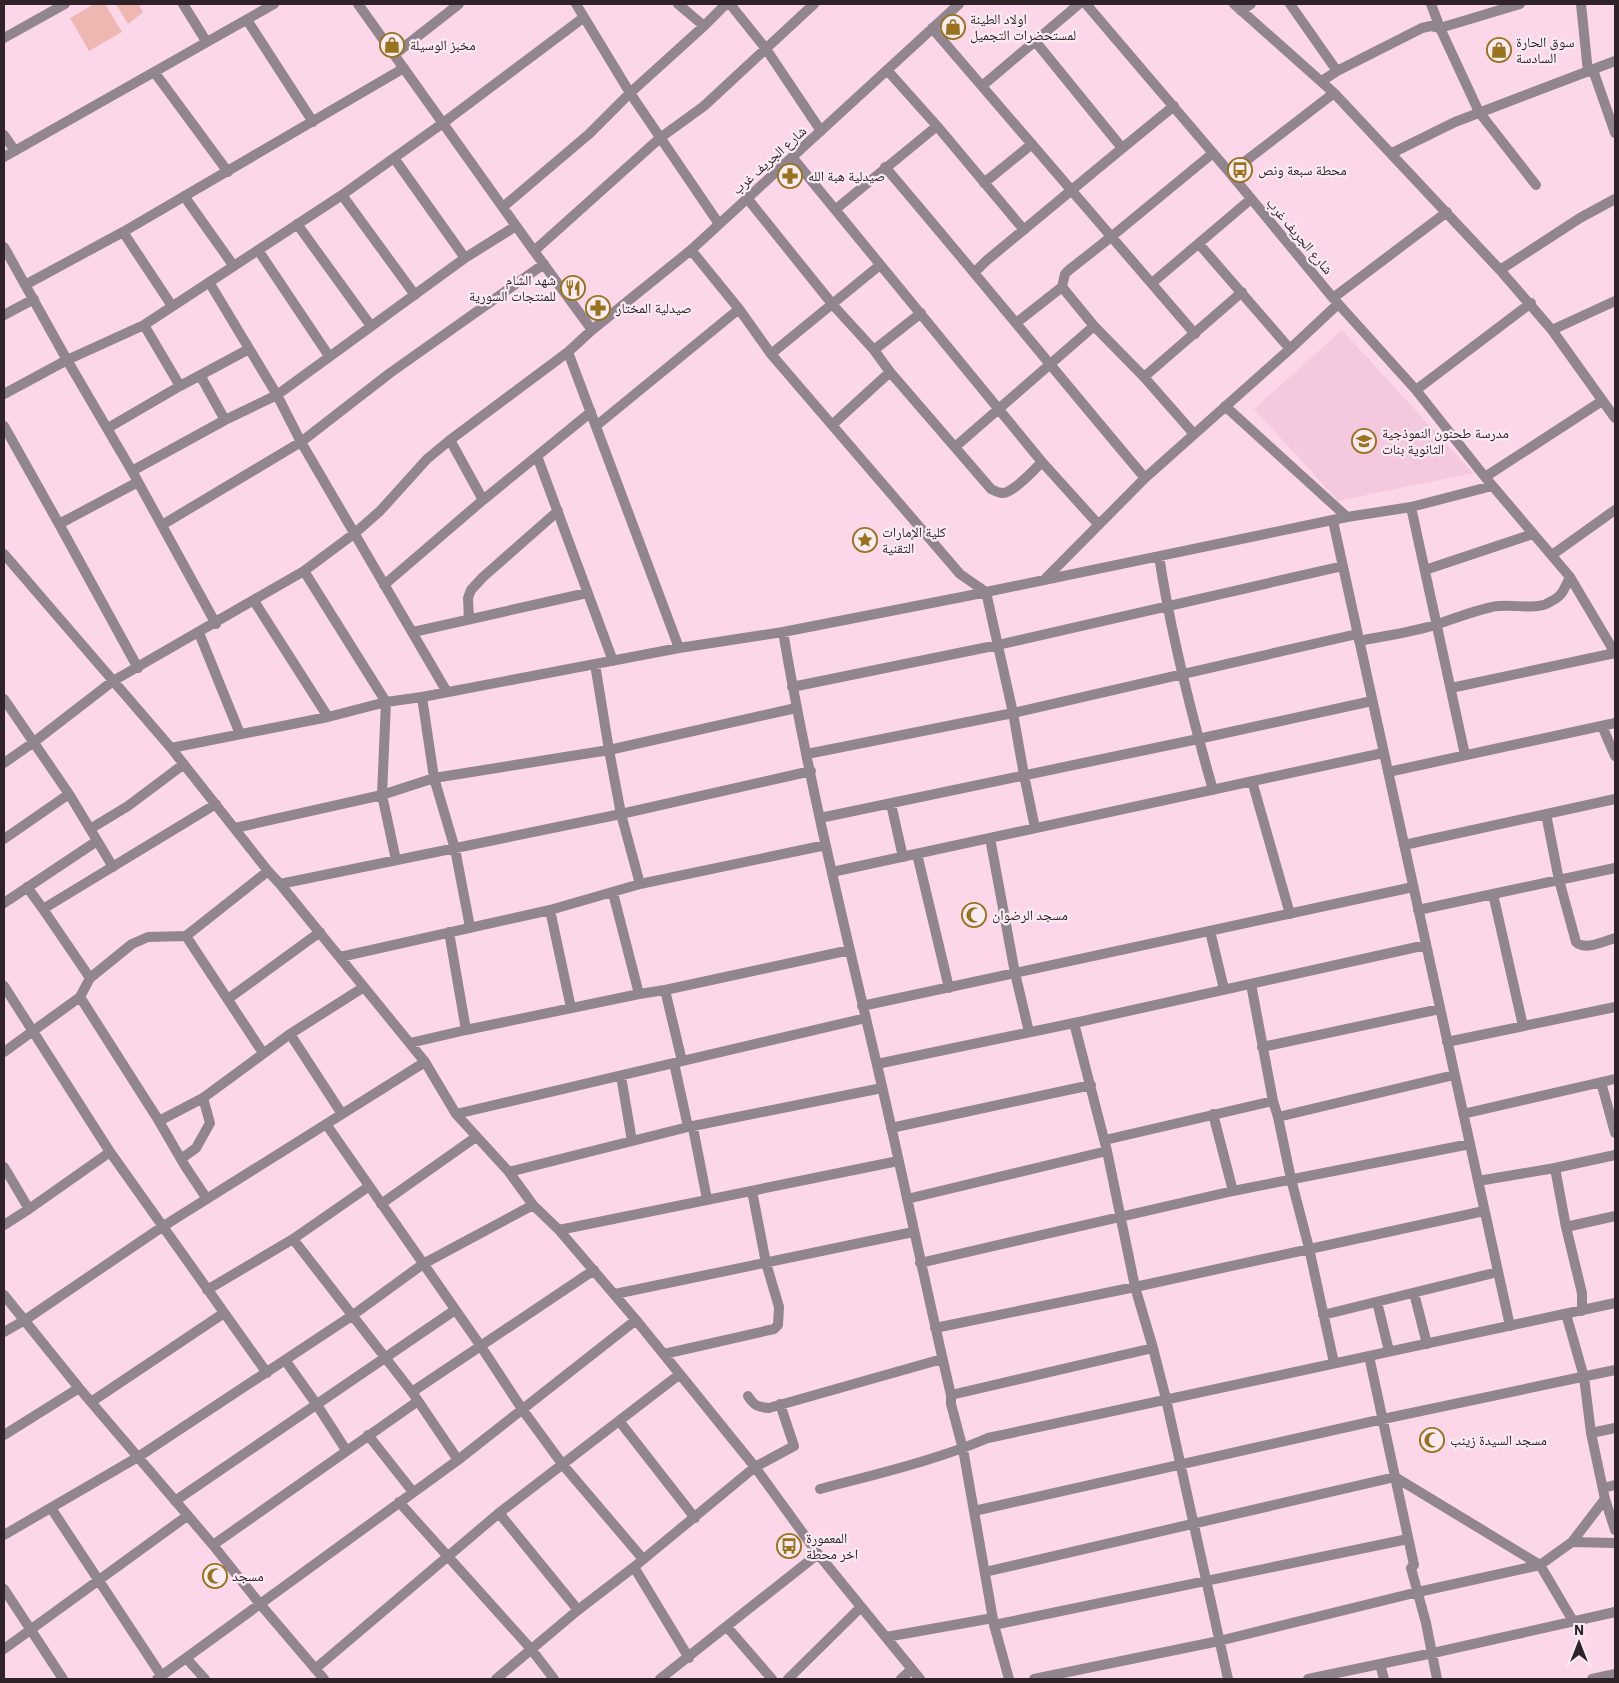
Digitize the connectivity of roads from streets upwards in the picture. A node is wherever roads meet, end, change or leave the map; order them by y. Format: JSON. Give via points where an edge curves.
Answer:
{"nodes":[{"id":1,"x":65,"y":4,"type":"edge"},
{"id":2,"x":183,"y":4,"type":"edge"},
{"id":3,"x":274,"y":4,"type":"edge"},
{"id":4,"x":358,"y":4,"type":"edge"},
{"id":5,"x":459,"y":4,"type":"edge"},
{"id":6,"x":678,"y":4,"type":"edge"},
{"id":7,"x":726,"y":4,"type":"edge"},
{"id":8,"x":730,"y":4,"type":"edge"},
{"id":9,"x":814,"y":4,"type":"edge"},
{"id":10,"x":1079,"y":4,"type":"edge"},
{"id":11,"x":1086,"y":4,"type":"edge"},
{"id":12,"x":1251,"y":4,"type":"edge"},
{"id":13,"x":1290,"y":4,"type":"edge"},
{"id":14,"x":1431,"y":4,"type":"edge"},
{"id":15,"x":1520,"y":4,"type":"edge"},
{"id":16,"x":1581,"y":4,"type":"edge"},
{"id":17,"x":956,"y":5,"type":"edge"},
{"id":18,"x":1237,"y":7,"type":"edge"},
{"id":19,"x":580,"y":8,"type":"edge"},
{"id":20,"x":247,"y":20,"type":"junction"},
{"id":21,"x":704,"y":26,"type":"junction"},
{"id":22,"x":932,"y":28,"type":"junction"},
{"id":23,"x":1440,"y":28,"type":"junction"},
{"id":24,"x":4,"y":38,"type":"edge"},
{"id":25,"x":206,"y":41,"type":"junction"},
{"id":26,"x":1035,"y":41,"type":"junction"},
{"id":27,"x":766,"y":49,"type":"junction"},
{"id":28,"x":394,"y":54,"type":"junction"},
{"id":29,"x":1615,"y":61,"type":"edge"},
{"id":30,"x":404,"y":68,"type":"junction"},
{"id":31,"x":887,"y":70,"type":"junction"},
{"id":32,"x":1337,"y":71,"type":"junction"},
{"id":33,"x":1590,"y":71,"type":"junction"},
{"id":34,"x":155,"y":73,"type":"junction"},
{"id":35,"x":1322,"y":81,"type":"junction"},
{"id":36,"x":982,"y":86,"type":"junction"},
{"id":37,"x":630,"y":93,"type":"junction"},
{"id":38,"x":1334,"y":93,"type":"junction"},
{"id":39,"x":1174,"y":106,"type":"junction"},
{"id":40,"x":1479,"y":112,"type":"junction"},
{"id":41,"x":313,"y":122,"type":"junction"},
{"id":42,"x":443,"y":123,"type":"junction"},
{"id":43,"x":937,"y":126,"type":"junction"},
{"id":44,"x":822,"y":131,"type":"junction"},
{"id":45,"x":1615,"y":133,"type":"edge"},
{"id":46,"x":4,"y":135,"type":"edge"},
{"id":47,"x":660,"y":138,"type":"junction"},
{"id":48,"x":1032,"y":144,"type":"junction"},
{"id":49,"x":1122,"y":148,"type":"junction"},
{"id":50,"x":15,"y":151,"type":"junction"},
{"id":51,"x":1213,"y":153,"type":"junction"},
{"id":52,"x":1392,"y":153,"type":"junction"},
{"id":53,"x":4,"y":157,"type":"edge"},
{"id":54,"x":792,"y":157,"type":"junction"},
{"id":55,"x":394,"y":158,"type":"junction"},
{"id":56,"x":885,"y":167,"type":"junction"},
{"id":57,"x":228,"y":172,"type":"junction"},
{"id":58,"x":1230,"y":173,"type":"junction"},
{"id":59,"x":984,"y":183,"type":"junction"},
{"id":60,"x":1536,"y":185,"type":"dead end"},
{"id":61,"x":1072,"y":191,"type":"junction"},
{"id":62,"x":342,"y":195,"type":"junction"},
{"id":63,"x":184,"y":196,"type":"junction"},
{"id":64,"x":747,"y":198,"type":"junction"},
{"id":65,"x":1251,"y":199,"type":"junction"},
{"id":66,"x":1615,"y":199,"type":"edge"},
{"id":67,"x":503,"y":207,"type":"junction"},
{"id":68,"x":836,"y":209,"type":"junction"},
{"id":69,"x":1447,"y":212,"type":"junction"},
{"id":70,"x":297,"y":224,"type":"junction"},
{"id":71,"x":719,"y":224,"type":"junction"},
{"id":72,"x":516,"y":226,"type":"junction"},
{"id":73,"x":1024,"y":230,"type":"junction"},
{"id":74,"x":123,"y":232,"type":"junction"},
{"id":75,"x":1111,"y":237,"type":"junction"},
{"id":76,"x":1199,"y":244,"type":"junction"},
{"id":77,"x":4,"y":247,"type":"edge"},
{"id":78,"x":258,"y":250,"type":"junction"},
{"id":79,"x":691,"y":250,"type":"junction"},
{"id":80,"x":534,"y":251,"type":"junction"},
{"id":81,"x":465,"y":258,"type":"junction"},
{"id":82,"x":544,"y":264,"type":"junction"},
{"id":83,"x":233,"y":265,"type":"junction"},
{"id":84,"x":880,"y":265,"type":"junction"},
{"id":85,"x":1500,"y":270,"type":"junction"},
{"id":86,"x":975,"y":272,"type":"junction"},
{"id":87,"x":209,"y":282,"type":"junction"},
{"id":88,"x":1152,"y":283,"type":"junction"},
{"id":89,"x":25,"y":285,"type":"junction"},
{"id":90,"x":1062,"y":287,"type":"junction"},
{"id":91,"x":1242,"y":292,"type":"junction"},
{"id":92,"x":415,"y":295,"type":"junction"},
{"id":93,"x":34,"y":299,"type":"junction"},
{"id":94,"x":1336,"y":301,"type":"junction"},
{"id":95,"x":1615,"y":301,"type":"edge"},
{"id":96,"x":1531,"y":304,"type":"junction"},
{"id":97,"x":833,"y":305,"type":"junction"},
{"id":98,"x":172,"y":306,"type":"junction"},
{"id":99,"x":739,"y":309,"type":"junction"},
{"id":100,"x":921,"y":313,"type":"junction"},
{"id":101,"x":4,"y":315,"type":"edge"},
{"id":102,"x":1016,"y":322,"type":"junction"},
{"id":103,"x":144,"y":325,"type":"junction"},
{"id":104,"x":371,"y":326,"type":"junction"},
{"id":105,"x":1094,"y":326,"type":"junction"},
{"id":106,"x":592,"y":330,"type":"junction"},
{"id":107,"x":1552,"y":330,"type":"junction"},
{"id":108,"x":1195,"y":334,"type":"junction"},
{"id":109,"x":249,"y":349,"type":"junction"},
{"id":110,"x":1290,"y":349,"type":"junction"},
{"id":111,"x":874,"y":350,"type":"junction"},
{"id":112,"x":568,"y":352,"type":"junction"},
{"id":113,"x":771,"y":354,"type":"junction"},
{"id":114,"x":329,"y":356,"type":"junction"},
{"id":115,"x":67,"y":360,"type":"junction"},
{"id":116,"x":1050,"y":365,"type":"junction"},
{"id":117,"x":890,"y":372,"type":"junction"},
{"id":118,"x":200,"y":375,"type":"junction"},
{"id":119,"x":1144,"y":377,"type":"junction"},
{"id":120,"x":180,"y":386,"type":"junction"},
{"id":121,"x":1416,"y":390,"type":"junction"},
{"id":122,"x":4,"y":394,"type":"edge"},
{"id":123,"x":277,"y":395,"type":"junction"},
{"id":124,"x":1608,"y":402,"type":"edge"},
{"id":125,"x":1225,"y":406,"type":"junction"},
{"id":126,"x":1000,"y":409,"type":"junction"},
{"id":127,"x":591,"y":412,"type":"junction"},
{"id":128,"x":1615,"y":418,"type":"edge"},
{"id":129,"x":225,"y":420,"type":"junction"},
{"id":130,"x":832,"y":425,"type":"junction"},
{"id":131,"x":4,"y":426,"type":"edge"},
{"id":132,"x":596,"y":426,"type":"junction"},
{"id":133,"x":108,"y":428,"type":"junction"},
{"id":134,"x":1194,"y":434,"type":"junction"},
{"id":135,"x":450,"y":440,"type":"junction"},
{"id":136,"x":301,"y":442,"type":"junction"},
{"id":137,"x":955,"y":447,"type":"junction"},
{"id":138,"x":537,"y":456,"type":"junction"},
{"id":139,"x":1042,"y":462,"type":"junction"},
{"id":140,"x":132,"y":471,"type":"junction"},
{"id":141,"x":1485,"y":477,"type":"junction"},
{"id":142,"x":1145,"y":478,"type":"junction"},
{"id":143,"x":138,"y":482,"type":"junction"},
{"id":144,"x":1492,"y":486,"type":"junction"},
{"id":145,"x":483,"y":500,"type":"junction"},
{"id":146,"x":1411,"y":507,"type":"junction"},
{"id":147,"x":1615,"y":510,"type":"edge"},
{"id":148,"x":558,"y":511,"type":"junction"},
{"id":149,"x":1347,"y":517,"type":"junction"},
{"id":150,"x":1333,"y":521,"type":"junction"},
{"id":151,"x":60,"y":524,"type":"junction"},
{"id":152,"x":1098,"y":524,"type":"junction"},
{"id":153,"x":162,"y":525,"type":"junction"},
{"id":154,"x":355,"y":533,"type":"junction"},
{"id":155,"x":1533,"y":534,"type":"junction"},
{"id":156,"x":4,"y":554,"type":"edge"},
{"id":157,"x":1552,"y":555,"type":"junction"},
{"id":158,"x":1159,"y":556,"type":"junction"},
{"id":159,"x":1342,"y":566,"type":"junction"},
{"id":160,"x":16,"y":568,"type":"junction"},
{"id":161,"x":4,"y":570,"type":"edge"},
{"id":162,"x":1425,"y":570,"type":"junction"},
{"id":163,"x":304,"y":571,"type":"junction"},
{"id":164,"x":1570,"y":577,"type":"junction"},
{"id":165,"x":1046,"y":578,"type":"junction"},
{"id":166,"x":384,"y":585,"type":"junction"},
{"id":167,"x":587,"y":592,"type":"junction"},
{"id":168,"x":986,"y":592,"type":"junction"},
{"id":169,"x":254,"y":601,"type":"junction"},
{"id":170,"x":1166,"y":605,"type":"junction"},
{"id":171,"x":469,"y":619,"type":"junction"},
{"id":172,"x":216,"y":624,"type":"junction"},
{"id":173,"x":1437,"y":625,"type":"junction"},
{"id":174,"x":413,"y":632,"type":"junction"},
{"id":175,"x":783,"y":632,"type":"junction"},
{"id":176,"x":199,"y":633,"type":"junction"},
{"id":177,"x":1358,"y":637,"type":"junction"},
{"id":178,"x":998,"y":645,"type":"junction"},
{"id":179,"x":679,"y":648,"type":"junction"},
{"id":180,"x":1615,"y":653,"type":"edge"},
{"id":181,"x":613,"y":661,"type":"junction"},
{"id":182,"x":595,"y":664,"type":"junction"},
{"id":183,"x":138,"y":668,"type":"junction"},
{"id":184,"x":1180,"y":673,"type":"junction"},
{"id":185,"x":114,"y":681,"type":"junction"},
{"id":186,"x":792,"y":686,"type":"junction"},
{"id":187,"x":1451,"y":688,"type":"junction"},
{"id":188,"x":447,"y":692,"type":"junction"},
{"id":189,"x":422,"y":697,"type":"junction"},
{"id":190,"x":4,"y":699,"type":"edge"},
{"id":191,"x":1372,"y":701,"type":"junction"},
{"id":192,"x":386,"y":702,"type":"junction"},
{"id":193,"x":796,"y":708,"type":"junction"},
{"id":194,"x":1013,"y":713,"type":"junction"},
{"id":195,"x":328,"y":717,"type":"junction"},
{"id":196,"x":1615,"y":723,"type":"edge"},
{"id":197,"x":1602,"y":726,"type":"junction"},
{"id":198,"x":240,"y":734,"type":"junction"},
{"id":199,"x":1198,"y":739,"type":"junction"},
{"id":200,"x":34,"y":742,"type":"junction"},
{"id":201,"x":172,"y":748,"type":"junction"},
{"id":202,"x":609,"y":750,"type":"junction"},
{"id":203,"x":1384,"y":753,"type":"junction"},
{"id":204,"x":807,"y":754,"type":"junction"},
{"id":205,"x":1465,"y":755,"type":"junction"},
{"id":206,"x":1615,"y":756,"type":"edge"},
{"id":207,"x":4,"y":764,"type":"edge"},
{"id":208,"x":184,"y":764,"type":"junction"},
{"id":209,"x":811,"y":771,"type":"junction"},
{"id":210,"x":1388,"y":772,"type":"junction"},
{"id":211,"x":1024,"y":776,"type":"junction"},
{"id":212,"x":434,"y":778,"type":"junction"},
{"id":213,"x":1252,"y":781,"type":"junction"},
{"id":214,"x":1212,"y":790,"type":"junction"},
{"id":215,"x":69,"y":794,"type":"junction"},
{"id":216,"x":382,"y":795,"type":"junction"},
{"id":217,"x":1615,"y":799,"type":"edge"},
{"id":218,"x":216,"y":804,"type":"junction"},
{"id":219,"x":891,"y":804,"type":"junction"},
{"id":220,"x":621,"y":814,"type":"junction"},
{"id":221,"x":1546,"y":814,"type":"junction"},
{"id":222,"x":820,"y":818,"type":"junction"},
{"id":223,"x":235,"y":828,"type":"junction"},
{"id":224,"x":1035,"y":828,"type":"junction"},
{"id":225,"x":90,"y":830,"type":"junction"},
{"id":226,"x":990,"y":838,"type":"junction"},
{"id":227,"x":4,"y":839,"type":"edge"},
{"id":228,"x":97,"y":841,"type":"junction"},
{"id":229,"x":826,"y":845,"type":"junction"},
{"id":230,"x":1404,"y":845,"type":"junction"},
{"id":231,"x":455,"y":849,"type":"junction"},
{"id":232,"x":917,"y":854,"type":"junction"},
{"id":233,"x":903,"y":857,"type":"junction"},
{"id":234,"x":396,"y":860,"type":"junction"},
{"id":235,"x":113,"y":867,"type":"junction"},
{"id":236,"x":1615,"y":868,"type":"edge"},
{"id":237,"x":268,"y":871,"type":"junction"},
{"id":238,"x":832,"y":872,"type":"junction"},
{"id":239,"x":1559,"y":880,"type":"junction"},
{"id":240,"x":280,"y":884,"type":"junction"},
{"id":241,"x":640,"y":884,"type":"junction"},
{"id":242,"x":27,"y":887,"type":"junction"},
{"id":243,"x":1413,"y":887,"type":"junction"},
{"id":244,"x":613,"y":893,"type":"junction"},
{"id":245,"x":1494,"y":894,"type":"junction"},
{"id":246,"x":4,"y":903,"type":"edge"},
{"id":247,"x":43,"y":909,"type":"junction"},
{"id":248,"x":550,"y":910,"type":"junction"},
{"id":249,"x":1418,"y":910,"type":"junction"},
{"id":250,"x":1290,"y":914,"type":"junction"},
{"id":251,"x":470,"y":927,"type":"junction"},
{"id":252,"x":1210,"y":931,"type":"junction"},
{"id":253,"x":320,"y":932,"type":"junction"},
{"id":254,"x":448,"y":932,"type":"junction"},
{"id":255,"x":186,"y":936,"type":"junction"},
{"id":256,"x":1615,"y":938,"type":"edge"},
{"id":257,"x":1426,"y":945,"type":"junction"},
{"id":258,"x":850,"y":950,"type":"junction"},
{"id":259,"x":340,"y":957,"type":"junction"},
{"id":260,"x":1016,"y":973,"type":"junction"},
{"id":261,"x":90,"y":978,"type":"junction"},
{"id":262,"x":1251,"y":984,"type":"junction"},
{"id":263,"x":4,"y":986,"type":"edge"},
{"id":264,"x":364,"y":987,"type":"junction"},
{"id":265,"x":949,"y":988,"type":"junction"},
{"id":266,"x":665,"y":990,"type":"junction"},
{"id":267,"x":1224,"y":990,"type":"junction"},
{"id":268,"x":639,"y":994,"type":"junction"},
{"id":269,"x":80,"y":997,"type":"junction"},
{"id":270,"x":228,"y":999,"type":"junction"},
{"id":271,"x":862,"y":1006,"type":"junction"},
{"id":272,"x":1615,"y":1007,"type":"edge"},
{"id":273,"x":571,"y":1008,"type":"junction"},
{"id":274,"x":1440,"y":1009,"type":"junction"},
{"id":275,"x":866,"y":1018,"type":"junction"},
{"id":276,"x":1074,"y":1023,"type":"junction"},
{"id":277,"x":1522,"y":1026,"type":"junction"},
{"id":278,"x":466,"y":1030,"type":"junction"},
{"id":279,"x":33,"y":1032,"type":"junction"},
{"id":280,"x":1029,"y":1032,"type":"junction"},
{"id":281,"x":290,"y":1034,"type":"junction"},
{"id":282,"x":1447,"y":1042,"type":"junction"},
{"id":283,"x":410,"y":1043,"type":"junction"},
{"id":284,"x":1262,"y":1047,"type":"junction"},
{"id":285,"x":4,"y":1052,"type":"edge"},
{"id":286,"x":263,"y":1054,"type":"junction"},
{"id":287,"x":425,"y":1062,"type":"junction"},
{"id":288,"x":678,"y":1062,"type":"junction"},
{"id":289,"x":877,"y":1064,"type":"junction"},
{"id":290,"x":1454,"y":1075,"type":"junction"},
{"id":291,"x":620,"y":1076,"type":"junction"},
{"id":292,"x":1615,"y":1079,"type":"edge"},
{"id":293,"x":1601,"y":1082,"type":"junction"},
{"id":294,"x":1090,"y":1085,"type":"junction"},
{"id":295,"x":882,"y":1088,"type":"junction"},
{"id":296,"x":203,"y":1098,"type":"junction"},
{"id":297,"x":1272,"y":1101,"type":"junction"},
{"id":298,"x":342,"y":1114,"type":"junction"},
{"id":299,"x":456,"y":1114,"type":"junction"},
{"id":300,"x":1213,"y":1114,"type":"junction"},
{"id":301,"x":1463,"y":1114,"type":"junction"},
{"id":302,"x":1278,"y":1117,"type":"junction"},
{"id":303,"x":160,"y":1121,"type":"junction"},
{"id":304,"x":326,"y":1124,"type":"junction"},
{"id":305,"x":690,"y":1127,"type":"junction"},
{"id":306,"x":891,"y":1128,"type":"junction"},
{"id":307,"x":1615,"y":1133,"type":"edge"},
{"id":308,"x":476,"y":1137,"type":"junction"},
{"id":309,"x":1105,"y":1140,"type":"junction"},
{"id":310,"x":632,"y":1141,"type":"junction"},
{"id":311,"x":1470,"y":1144,"type":"junction"},
{"id":312,"x":1108,"y":1151,"type":"junction"},
{"id":313,"x":110,"y":1152,"type":"junction"},
{"id":314,"x":1615,"y":1155,"type":"edge"},
{"id":315,"x":181,"y":1160,"type":"junction"},
{"id":316,"x":898,"y":1161,"type":"junction"},
{"id":317,"x":4,"y":1167,"type":"edge"},
{"id":318,"x":1555,"y":1168,"type":"junction"},
{"id":319,"x":509,"y":1172,"type":"junction"},
{"id":320,"x":1291,"y":1179,"type":"junction"},
{"id":321,"x":1478,"y":1181,"type":"junction"},
{"id":322,"x":368,"y":1187,"type":"junction"},
{"id":323,"x":752,"y":1191,"type":"junction"},
{"id":324,"x":1233,"y":1191,"type":"junction"},
{"id":325,"x":707,"y":1198,"type":"junction"},
{"id":326,"x":207,"y":1199,"type":"junction"},
{"id":327,"x":906,"y":1199,"type":"junction"},
{"id":328,"x":381,"y":1204,"type":"junction"},
{"id":329,"x":533,"y":1204,"type":"junction"},
{"id":330,"x":29,"y":1209,"type":"junction"},
{"id":331,"x":1484,"y":1211,"type":"junction"},
{"id":332,"x":1615,"y":1216,"type":"edge"},
{"id":333,"x":1121,"y":1218,"type":"junction"},
{"id":334,"x":4,"y":1225,"type":"edge"},
{"id":335,"x":162,"y":1227,"type":"junction"},
{"id":336,"x":1566,"y":1227,"type":"junction"},
{"id":337,"x":559,"y":1230,"type":"junction"},
{"id":338,"x":914,"y":1232,"type":"junction"},
{"id":339,"x":293,"y":1238,"type":"junction"},
{"id":340,"x":1309,"y":1248,"type":"junction"},
{"id":341,"x":766,"y":1263,"type":"junction"},
{"id":342,"x":920,"y":1263,"type":"junction"},
{"id":343,"x":423,"y":1264,"type":"junction"},
{"id":344,"x":594,"y":1270,"type":"junction"},
{"id":345,"x":1498,"y":1272,"type":"junction"},
{"id":346,"x":1135,"y":1287,"type":"junction"},
{"id":347,"x":207,"y":1290,"type":"junction"},
{"id":348,"x":1414,"y":1293,"type":"junction"},
{"id":349,"x":615,"y":1294,"type":"junction"},
{"id":350,"x":4,"y":1295,"type":"edge"},
{"id":351,"x":1377,"y":1302,"type":"junction"},
{"id":352,"x":1615,"y":1303,"type":"edge"},
{"id":353,"x":455,"y":1310,"type":"junction"},
{"id":354,"x":1582,"y":1311,"type":"junction"},
{"id":355,"x":224,"y":1313,"type":"junction"},
{"id":356,"x":1566,"y":1314,"type":"junction"},
{"id":357,"x":353,"y":1315,"type":"junction"},
{"id":358,"x":1323,"y":1315,"type":"junction"},
{"id":359,"x":25,"y":1320,"type":"junction"},
{"id":360,"x":636,"y":1320,"type":"junction"},
{"id":361,"x":1510,"y":1326,"type":"junction"},
{"id":362,"x":935,"y":1328,"type":"junction"},
{"id":363,"x":4,"y":1332,"type":"edge"},
{"id":364,"x":1428,"y":1344,"type":"junction"},
{"id":365,"x":480,"y":1345,"type":"junction"},
{"id":366,"x":1153,"y":1348,"type":"junction"},
{"id":367,"x":1389,"y":1351,"type":"junction"},
{"id":368,"x":664,"y":1354,"type":"junction"},
{"id":369,"x":1369,"y":1356,"type":"junction"},
{"id":370,"x":385,"y":1358,"type":"junction"},
{"id":371,"x":942,"y":1358,"type":"junction"},
{"id":372,"x":286,"y":1360,"type":"junction"},
{"id":373,"x":1334,"y":1363,"type":"junction"},
{"id":374,"x":1615,"y":1370,"type":"edge"},
{"id":375,"x":267,"y":1372,"type":"junction"},
{"id":376,"x":680,"y":1374,"type":"junction"},
{"id":377,"x":1584,"y":1377,"type":"junction"},
{"id":378,"x":79,"y":1388,"type":"junction"},
{"id":379,"x":951,"y":1395,"type":"junction"},
{"id":380,"x":415,"y":1396,"type":"junction"},
{"id":381,"x":748,"y":1396,"type":"dead end"},
{"id":382,"x":1166,"y":1399,"type":"junction"},
{"id":383,"x":91,"y":1402,"type":"junction"},
{"id":384,"x":780,"y":1404,"type":"junction"},
{"id":385,"x":317,"y":1405,"type":"junction"},
{"id":386,"x":522,"y":1409,"type":"junction"},
{"id":387,"x":1383,"y":1419,"type":"junction"},
{"id":388,"x":620,"y":1422,"type":"junction"},
{"id":389,"x":1615,"y":1428,"type":"edge"},
{"id":390,"x":1591,"y":1433,"type":"junction"},
{"id":391,"x":4,"y":1435,"type":"edge"},
{"id":392,"x":368,"y":1435,"type":"junction"},
{"id":393,"x":963,"y":1449,"type":"junction"},
{"id":394,"x":346,"y":1450,"type":"junction"},
{"id":395,"x":138,"y":1457,"type":"junction"},
{"id":396,"x":458,"y":1460,"type":"junction"},
{"id":397,"x":563,"y":1465,"type":"junction"},
{"id":398,"x":1180,"y":1465,"type":"junction"},
{"id":399,"x":755,"y":1468,"type":"junction"},
{"id":400,"x":1395,"y":1477,"type":"junction"},
{"id":401,"x":1615,"y":1486,"type":"edge"},
{"id":402,"x":1603,"y":1488,"type":"junction"},
{"id":403,"x":820,"y":1489,"type":"dead end"},
{"id":404,"x":413,"y":1492,"type":"junction"},
{"id":405,"x":1604,"y":1499,"type":"junction"},
{"id":406,"x":175,"y":1501,"type":"junction"},
{"id":407,"x":399,"y":1502,"type":"junction"},
{"id":408,"x":51,"y":1508,"type":"junction"},
{"id":409,"x":974,"y":1511,"type":"junction"},
{"id":410,"x":499,"y":1513,"type":"junction"},
{"id":411,"x":186,"y":1516,"type":"junction"},
{"id":412,"x":695,"y":1518,"type":"junction"},
{"id":413,"x":1193,"y":1523,"type":"junction"},
{"id":414,"x":1615,"y":1530,"type":"edge"},
{"id":415,"x":4,"y":1535,"type":"edge"},
{"id":416,"x":1408,"y":1539,"type":"junction"},
{"id":417,"x":1572,"y":1542,"type":"junction"},
{"id":418,"x":1615,"y":1543,"type":"edge"},
{"id":419,"x":213,"y":1545,"type":"junction"},
{"id":420,"x":818,"y":1554,"type":"junction"},
{"id":421,"x":447,"y":1556,"type":"junction"},
{"id":422,"x":643,"y":1559,"type":"junction"},
{"id":423,"x":1540,"y":1565,"type":"junction"},
{"id":424,"x":634,"y":1566,"type":"junction"},
{"id":425,"x":985,"y":1572,"type":"junction"},
{"id":426,"x":99,"y":1580,"type":"junction"},
{"id":427,"x":1206,"y":1580,"type":"junction"},
{"id":428,"x":4,"y":1588,"type":"edge"},
{"id":429,"x":1418,"y":1592,"type":"junction"},
{"id":430,"x":260,"y":1604,"type":"junction"},
{"id":431,"x":861,"y":1607,"type":"junction"},
{"id":432,"x":578,"y":1610,"type":"junction"},
{"id":433,"x":1615,"y":1612,"type":"edge"},
{"id":434,"x":993,"y":1621,"type":"junction"},
{"id":435,"x":1574,"y":1621,"type":"junction"},
{"id":436,"x":727,"y":1627,"type":"junction"},
{"id":437,"x":31,"y":1630,"type":"junction"},
{"id":438,"x":886,"y":1637,"type":"junction"},
{"id":439,"x":1219,"y":1641,"type":"junction"},
{"id":440,"x":4,"y":1649,"type":"edge"},
{"id":441,"x":531,"y":1649,"type":"junction"},
{"id":442,"x":1432,"y":1653,"type":"junction"},
{"id":443,"x":186,"y":1658,"type":"junction"},
{"id":444,"x":688,"y":1658,"type":"junction"},
{"id":445,"x":1380,"y":1664,"type":"junction"},
{"id":446,"x":315,"y":1669,"type":"junction"},
{"id":447,"x":912,"y":1669,"type":"junction"},
{"id":448,"x":1615,"y":1674,"type":"edge"},
{"id":449,"x":159,"y":1677,"type":"edge"},
{"id":450,"x":63,"y":1679,"type":"edge"},
{"id":451,"x":205,"y":1679,"type":"edge"},
{"id":452,"x":324,"y":1679,"type":"edge"},
{"id":453,"x":496,"y":1679,"type":"edge"},
{"id":454,"x":554,"y":1679,"type":"edge"},
{"id":455,"x":660,"y":1679,"type":"edge"},
{"id":456,"x":772,"y":1679,"type":"edge"},
{"id":457,"x":788,"y":1679,"type":"edge"},
{"id":458,"x":901,"y":1679,"type":"edge"},
{"id":459,"x":920,"y":1679,"type":"edge"},
{"id":460,"x":1009,"y":1679,"type":"edge"},
{"id":461,"x":1034,"y":1679,"type":"edge"},
{"id":462,"x":1228,"y":1679,"type":"edge"},
{"id":463,"x":1308,"y":1679,"type":"edge"},
{"id":464,"x":1384,"y":1679,"type":"edge"},
{"id":465,"x":1437,"y":1679,"type":"edge"},
{"id":466,"x":1592,"y":1679,"type":"edge"}],
"edges":[{"from":1,"to":24,"type":"street"},
{"from":2,"to":25,"type":"street"},
{"from":3,"to":20,"type":"street"},
{"from":4,"to":28,"type":"street"},
{"from":5,"to":28,"type":"street"},
{"from":6,"to":21,"type":"street"},
{"from":7,"to":21,"type":"street"},
{"from":8,"to":27,"type":"street"},
{"from":9,"to":27,"type":"street"},
{"from":10,"to":26,"type":"street"},
{"from":11,"to":39,"type":"street","name":"شارع الجريف غرب"},
{"from":12,"to":18,"type":"street"},
{"from":13,"to":32,"type":"street"},
{"from":14,"to":23,"type":"street"},
{"from":15,"to":23,"type":"street"},
{"from":16,"to":33,"type":"street"},
{"from":17,"to":22,"type":"street","name":"شارع الجريف غرب"},
{"from":18,"to":35,"type":"street"},
{"from":19,"to":37,"type":"street"},
{"from":19,"to":42,"type":"street"},
{"from":20,"to":25,"type":"street"},
{"from":20,"to":41,"type":"street"},
{"from":21,"to":37,"type":"street"},
{"from":22,"to":31,"type":"street","name":"شارع الجريف غرب"},
{"from":22,"to":36,"type":"street"},
{"from":23,"to":32,"type":"street","via":[[1422,28]]},
{"from":23,"to":40,"type":"street"},
{"from":25,"to":34,"type":"street"},
{"from":26,"to":36,"type":"street"},
{"from":26,"to":49,"type":"street"},
{"from":27,"to":44,"type":"street"},
{"from":27,"to":47,"type":"street","via":[[704,106]]},
{"from":28,"to":30,"type":"street"},
{"from":29,"to":33,"type":"street"},
{"from":30,"to":41,"type":"street"},
{"from":30,"to":42,"type":"street"},
{"from":31,"to":43,"type":"street"},
{"from":31,"to":44,"type":"street","name":"شارع الجريف غرب"},
{"from":32,"to":35,"type":"street"},
{"from":33,"to":40,"type":"street"},
{"from":33,"to":45,"type":"street"},
{"from":34,"to":50,"type":"street"},
{"from":34,"to":57,"type":"street"},
{"from":35,"to":38,"type":"street"},
{"from":36,"to":48,"type":"street"},
{"from":37,"to":47,"type":"street"},
{"from":37,"to":67,"type":"street","via":[[589,134]]},
{"from":38,"to":52,"type":"street"},
{"from":38,"to":58,"type":"street"},
{"from":39,"to":49,"type":"street"},
{"from":39,"to":51,"type":"street","name":"شارع الجريف غرب"},
{"from":40,"to":52,"type":"street"},
{"from":40,"to":60,"type":"street"},
{"from":41,"to":57,"type":"street"},
{"from":42,"to":55,"type":"street"},
{"from":42,"to":67,"type":"street"},
{"from":43,"to":56,"type":"street"},
{"from":43,"to":59,"type":"street"},
{"from":44,"to":54,"type":"street","name":"شارع الجريف غرب"},
{"from":46,"to":50,"type":"street"},
{"from":47,"to":71,"type":"street"},
{"from":47,"to":80,"type":"street"},
{"from":48,"to":59,"type":"street"},
{"from":48,"to":61,"type":"street"},
{"from":49,"to":61,"type":"street"},
{"from":50,"to":53,"type":"street"},
{"from":51,"to":58,"type":"street","name":"شارع الجريف غرب"},
{"from":51,"to":75,"type":"street"},
{"from":52,"to":69,"type":"street"},
{"from":54,"to":64,"type":"street","name":"شارع الجريف غرب"},
{"from":54,"to":68,"type":"street"},
{"from":55,"to":62,"type":"street"},
{"from":55,"to":81,"type":"street"},
{"from":56,"to":68,"type":"street"},
{"from":56,"to":86,"type":"street"},
{"from":57,"to":63,"type":"street"},
{"from":58,"to":65,"type":"street","name":"شارع الجريف غرب"},
{"from":59,"to":73,"type":"street"},
{"from":61,"to":73,"type":"street"},
{"from":61,"to":75,"type":"street"},
{"from":62,"to":70,"type":"street"},
{"from":62,"to":92,"type":"street"},
{"from":63,"to":74,"type":"street"},
{"from":63,"to":83,"type":"street"},
{"from":64,"to":71,"type":"street","name":"شارع الجريف غرب"},
{"from":64,"to":97,"type":"street"},
{"from":65,"to":76,"type":"street"},
{"from":65,"to":94,"type":"street","name":"شارع الجريف غرب"},
{"from":66,"to":85,"type":"street"},
{"from":67,"to":72,"type":"street"},
{"from":68,"to":84,"type":"street"},
{"from":69,"to":85,"type":"street"},
{"from":69,"to":94,"type":"street"},
{"from":70,"to":78,"type":"street"},
{"from":70,"to":104,"type":"street"},
{"from":71,"to":79,"type":"street","name":"شارع الجريف غرب"},
{"from":72,"to":80,"type":"street"},
{"from":72,"to":81,"type":"street"},
{"from":73,"to":86,"type":"street"},
{"from":74,"to":89,"type":"street"},
{"from":74,"to":98,"type":"street"},
{"from":75,"to":88,"type":"street"},
{"from":75,"to":90,"type":"street","via":[[1065,274]]},
{"from":76,"to":88,"type":"street"},
{"from":76,"to":91,"type":"street"},
{"from":77,"to":89,"type":"street"},
{"from":78,"to":83,"type":"street"},
{"from":78,"to":114,"type":"street"},
{"from":79,"to":99,"type":"street"},
{"from":79,"to":106,"type":"street","name":"شارع الجريف غرب"},
{"from":80,"to":82,"type":"street"},
{"from":81,"to":92,"type":"street"},
{"from":82,"to":106,"type":"street"},
{"from":82,"to":136,"type":"street","via":[[390,373]]},
{"from":83,"to":87,"type":"street"},
{"from":84,"to":97,"type":"street"},
{"from":84,"to":100,"type":"street"},
{"from":85,"to":96,"type":"street"},
{"from":86,"to":102,"type":"street"},
{"from":87,"to":98,"type":"street"},
{"from":87,"to":109,"type":"street"},
{"from":88,"to":108,"type":"street"},
{"from":89,"to":93,"type":"street"},
{"from":90,"to":102,"type":"street"},
{"from":90,"to":105,"type":"street"},
{"from":91,"to":108,"type":"street"},
{"from":91,"to":110,"type":"street"},
{"from":92,"to":104,"type":"street"},
{"from":93,"to":101,"type":"street"},
{"from":93,"to":115,"type":"street"},
{"from":94,"to":110,"type":"street"},
{"from":94,"to":121,"type":"street","name":"شارع الجريف غرب"},
{"from":95,"to":107,"type":"street"},
{"from":96,"to":107,"type":"street"},
{"from":96,"to":121,"type":"street"},
{"from":97,"to":111,"type":"street"},
{"from":97,"to":113,"type":"street"},
{"from":98,"to":103,"type":"street"},
{"from":99,"to":113,"type":"street"},
{"from":99,"to":132,"type":"street"},
{"from":100,"to":111,"type":"street"},
{"from":100,"to":126,"type":"street"},
{"from":102,"to":116,"type":"street"},
{"from":103,"to":115,"type":"street"},
{"from":103,"to":120,"type":"street"},
{"from":104,"to":114,"type":"street"},
{"from":105,"to":116,"type":"street"},
{"from":105,"to":119,"type":"street"},
{"from":106,"to":112,"type":"street","name":"شارع الجريف غرب"},
{"from":107,"to":124,"type":"street"},
{"from":108,"to":119,"type":"street"},
{"from":109,"to":118,"type":"street"},
{"from":109,"to":123,"type":"street"},
{"from":110,"to":125,"type":"street"},
{"from":111,"to":117,"type":"street"},
{"from":112,"to":127,"type":"street"},
{"from":112,"to":135,"type":"street","name":"شارع الجريف غرب"},
{"from":113,"to":130,"type":"street"},
{"from":114,"to":123,"type":"street"},
{"from":115,"to":122,"type":"street"},
{"from":115,"to":133,"type":"street"},
{"from":116,"to":126,"type":"street"},
{"from":116,"to":142,"type":"street"},
{"from":117,"to":130,"type":"street"},
{"from":117,"to":137,"type":"street"},
{"from":118,"to":120,"type":"street"},
{"from":118,"to":129,"type":"street"},
{"from":119,"to":134,"type":"street"},
{"from":120,"to":133,"type":"street"},
{"from":121,"to":141,"type":"street","name":"شارع الجريف غرب"},
{"from":123,"to":129,"type":"street"},
{"from":123,"to":136,"type":"street"},
{"from":124,"to":128,"type":"street"},
{"from":124,"to":141,"type":"street"},
{"from":125,"to":134,"type":"street"},
{"from":125,"to":149,"type":"street"},
{"from":126,"to":137,"type":"street"},
{"from":126,"to":139,"type":"street"},
{"from":127,"to":132,"type":"street"},
{"from":127,"to":138,"type":"street"},
{"from":129,"to":140,"type":"street"},
{"from":130,"to":168,"type":"street","via":[[960,574]]},
{"from":131,"to":151,"type":"street"},
{"from":132,"to":179,"type":"street"},
{"from":133,"to":140,"type":"street"},
{"from":134,"to":142,"type":"street"},
{"from":135,"to":145,"type":"street"},
{"from":135,"to":154,"type":"street","name":"شارع الجريف غرب","via":[[427,459],[380,511]]},
{"from":136,"to":153,"type":"street"},
{"from":136,"to":154,"type":"street"},
{"from":137,"to":139,"type":"street","via":[[997,492],[1005,493],[1016,486]]},
{"from":138,"to":145,"type":"street"},
{"from":138,"to":148,"type":"street"},
{"from":139,"to":152,"type":"street"},
{"from":140,"to":143,"type":"street"},
{"from":141,"to":144,"type":"street","name":"شارع الجريف غرب"},
{"from":142,"to":152,"type":"street"},
{"from":143,"to":151,"type":"street"},
{"from":143,"to":153,"type":"street"},
{"from":144,"to":146,"type":"street"},
{"from":144,"to":155,"type":"street","name":"شارع الجريف غرب"},
{"from":145,"to":166,"type":"street"},
{"from":146,"to":149,"type":"street"},
{"from":146,"to":162,"type":"street"},
{"from":147,"to":157,"type":"street"},
{"from":148,"to":167,"type":"street"},
{"from":148,"to":171,"type":"street","via":[[471,590]]},
{"from":149,"to":150,"type":"street"},
{"from":150,"to":158,"type":"street"},
{"from":150,"to":159,"type":"street"},
{"from":151,"to":183,"type":"street"},
{"from":152,"to":165,"type":"street"},
{"from":153,"to":172,"type":"street"},
{"from":154,"to":163,"type":"street","name":"شارع الجريف غرب"},
{"from":154,"to":166,"type":"street"},
{"from":155,"to":157,"type":"street","name":"شارع الجريف غرب"},
{"from":155,"to":162,"type":"street"},
{"from":156,"to":160,"type":"street"},
{"from":157,"to":164,"type":"street","name":"شارع الجريف غرب"},
{"from":158,"to":165,"type":"street"},
{"from":158,"to":170,"type":"street"},
{"from":159,"to":170,"type":"street"},
{"from":159,"to":177,"type":"street"},
{"from":160,"to":161,"type":"street"},
{"from":160,"to":185,"type":"street"},
{"from":162,"to":173,"type":"street"},
{"from":163,"to":169,"type":"street","name":"شارع الجريف غرب"},
{"from":163,"to":192,"type":"street"},
{"from":164,"to":173,"type":"street","via":[[1559,597],[1543,605],[1494,606]]},
{"from":164,"to":180,"type":"street","name":"شارع الجريف غرب"},
{"from":165,"to":168,"type":"street"},
{"from":166,"to":174,"type":"street"},
{"from":167,"to":171,"type":"street"},
{"from":167,"to":181,"type":"street"},
{"from":168,"to":175,"type":"street"},
{"from":168,"to":178,"type":"street"},
{"from":169,"to":172,"type":"street","name":"شارع الجريف غرب"},
{"from":169,"to":195,"type":"street"},
{"from":170,"to":178,"type":"street"},
{"from":170,"to":184,"type":"street"},
{"from":171,"to":174,"type":"street"},
{"from":172,"to":176,"type":"street","name":"شارع الجريف غرب"},
{"from":173,"to":177,"type":"street"},
{"from":173,"to":187,"type":"street"},
{"from":174,"to":188,"type":"street"},
{"from":175,"to":179,"type":"street"},
{"from":175,"to":186,"type":"street"},
{"from":176,"to":183,"type":"street","name":"شارع الجريف غرب"},
{"from":176,"to":198,"type":"street"},
{"from":177,"to":184,"type":"street"},
{"from":177,"to":191,"type":"street"},
{"from":178,"to":186,"type":"street"},
{"from":178,"to":194,"type":"street"},
{"from":179,"to":181,"type":"street"},
{"from":180,"to":187,"type":"street"},
{"from":181,"to":182,"type":"street"},
{"from":182,"to":188,"type":"street"},
{"from":182,"to":202,"type":"street"},
{"from":183,"to":185,"type":"street","name":"شارع الجريف غرب"},
{"from":184,"to":194,"type":"street"},
{"from":184,"to":199,"type":"street"},
{"from":185,"to":200,"type":"street","name":"شارع الجريف غرب"},
{"from":185,"to":201,"type":"street"},
{"from":186,"to":193,"type":"street"},
{"from":187,"to":205,"type":"street"},
{"from":188,"to":189,"type":"street"},
{"from":189,"to":192,"type":"street"},
{"from":189,"to":212,"type":"street"},
{"from":190,"to":200,"type":"street"},
{"from":191,"to":199,"type":"street"},
{"from":191,"to":203,"type":"street"},
{"from":192,"to":195,"type":"street"},
{"from":192,"to":216,"type":"street"},
{"from":193,"to":202,"type":"street"},
{"from":193,"to":204,"type":"street"},
{"from":194,"to":204,"type":"street"},
{"from":194,"to":211,"type":"street"},
{"from":195,"to":198,"type":"street"},
{"from":196,"to":197,"type":"street"},
{"from":197,"to":205,"type":"street"},
{"from":197,"to":206,"type":"street"},
{"from":198,"to":201,"type":"street"},
{"from":199,"to":211,"type":"street"},
{"from":199,"to":214,"type":"street"},
{"from":200,"to":207,"type":"street","name":"شارع الجريف غرب"},
{"from":200,"to":215,"type":"street"},
{"from":201,"to":208,"type":"street"},
{"from":202,"to":212,"type":"street"},
{"from":202,"to":220,"type":"street"},
{"from":203,"to":210,"type":"street"},
{"from":203,"to":213,"type":"street"},
{"from":204,"to":209,"type":"street"},
{"from":205,"to":210,"type":"street"},
{"from":208,"to":218,"type":"street"},
{"from":208,"to":225,"type":"street"},
{"from":209,"to":220,"type":"street"},
{"from":209,"to":222,"type":"street"},
{"from":210,"to":230,"type":"street"},
{"from":211,"to":219,"type":"street"},
{"from":211,"to":224,"type":"street"},
{"from":212,"to":216,"type":"street"},
{"from":212,"to":231,"type":"street"},
{"from":213,"to":214,"type":"street"},
{"from":213,"to":250,"type":"street"},
{"from":214,"to":224,"type":"street"},
{"from":215,"to":225,"type":"street"},
{"from":215,"to":227,"type":"street"},
{"from":216,"to":223,"type":"street"},
{"from":216,"to":234,"type":"street"},
{"from":217,"to":221,"type":"street"},
{"from":218,"to":223,"type":"street"},
{"from":218,"to":235,"type":"street"},
{"from":219,"to":222,"type":"street"},
{"from":219,"to":233,"type":"street"},
{"from":220,"to":231,"type":"street"},
{"from":220,"to":241,"type":"street"},
{"from":221,"to":230,"type":"street"},
{"from":221,"to":239,"type":"street"},
{"from":222,"to":229,"type":"street"},
{"from":223,"to":237,"type":"street"},
{"from":224,"to":226,"type":"street"},
{"from":225,"to":228,"type":"street"},
{"from":226,"to":232,"type":"street"},
{"from":226,"to":260,"type":"street"},
{"from":228,"to":235,"type":"street"},
{"from":228,"to":242,"type":"street"},
{"from":229,"to":238,"type":"street"},
{"from":229,"to":241,"type":"street"},
{"from":230,"to":243,"type":"street"},
{"from":231,"to":234,"type":"street"},
{"from":231,"to":251,"type":"street"},
{"from":232,"to":233,"type":"street"},
{"from":232,"to":265,"type":"street"},
{"from":233,"to":238,"type":"street"},
{"from":234,"to":240,"type":"street"},
{"from":235,"to":247,"type":"street"},
{"from":236,"to":239,"type":"street"},
{"from":237,"to":240,"type":"street"},
{"from":237,"to":255,"type":"street"},
{"from":238,"to":258,"type":"street"},
{"from":239,"to":245,"type":"street"},
{"from":239,"to":256,"type":"street","via":[[1576,942],[1585,947]]},
{"from":240,"to":253,"type":"street"},
{"from":241,"to":244,"type":"street"},
{"from":242,"to":246,"type":"street"},
{"from":242,"to":247,"type":"street"},
{"from":243,"to":249,"type":"street"},
{"from":243,"to":250,"type":"street"},
{"from":244,"to":248,"type":"street"},
{"from":244,"to":268,"type":"street"},
{"from":245,"to":249,"type":"street"},
{"from":245,"to":277,"type":"street"},
{"from":247,"to":261,"type":"street"},
{"from":248,"to":251,"type":"street"},
{"from":248,"to":273,"type":"street"},
{"from":249,"to":257,"type":"street"},
{"from":250,"to":252,"type":"street"},
{"from":251,"to":254,"type":"street"},
{"from":252,"to":260,"type":"street"},
{"from":252,"to":267,"type":"street"},
{"from":253,"to":259,"type":"street"},
{"from":253,"to":270,"type":"street"},
{"from":254,"to":259,"type":"street"},
{"from":254,"to":278,"type":"street"},
{"from":255,"to":261,"type":"street","via":[[148,937],[132,944]]},
{"from":255,"to":270,"type":"street"},
{"from":257,"to":262,"type":"street"},
{"from":257,"to":274,"type":"street"},
{"from":258,"to":266,"type":"street"},
{"from":258,"to":271,"type":"street"},
{"from":259,"to":264,"type":"street"},
{"from":260,"to":265,"type":"street"},
{"from":260,"to":280,"type":"street"},
{"from":261,"to":269,"type":"street"},
{"from":262,"to":267,"type":"street"},
{"from":262,"to":284,"type":"street"},
{"from":263,"to":279,"type":"street"},
{"from":264,"to":281,"type":"street"},
{"from":264,"to":283,"type":"street"},
{"from":265,"to":271,"type":"street"},
{"from":266,"to":268,"type":"street"},
{"from":266,"to":288,"type":"street"},
{"from":267,"to":276,"type":"street"},
{"from":268,"to":273,"type":"street"},
{"from":269,"to":279,"type":"street"},
{"from":269,"to":303,"type":"street"},
{"from":270,"to":286,"type":"street"},
{"from":271,"to":275,"type":"street"},
{"from":272,"to":277,"type":"street"},
{"from":273,"to":278,"type":"street"},
{"from":274,"to":282,"type":"street"},
{"from":274,"to":284,"type":"street"},
{"from":275,"to":288,"type":"street"},
{"from":275,"to":289,"type":"street"},
{"from":276,"to":280,"type":"street"},
{"from":276,"to":294,"type":"street"},
{"from":277,"to":282,"type":"street"},
{"from":278,"to":283,"type":"street"},
{"from":279,"to":285,"type":"street"},
{"from":279,"to":313,"type":"street"},
{"from":280,"to":289,"type":"street"},
{"from":281,"to":286,"type":"street"},
{"from":281,"to":298,"type":"street"},
{"from":282,"to":290,"type":"street"},
{"from":283,"to":287,"type":"street"},
{"from":284,"to":297,"type":"street"},
{"from":286,"to":296,"type":"street"},
{"from":287,"to":298,"type":"street"},
{"from":287,"to":299,"type":"street"},
{"from":288,"to":291,"type":"street"},
{"from":288,"to":305,"type":"street"},
{"from":289,"to":295,"type":"street"},
{"from":290,"to":301,"type":"street"},
{"from":290,"to":302,"type":"street"},
{"from":291,"to":299,"type":"street"},
{"from":291,"to":310,"type":"street"},
{"from":292,"to":293,"type":"street"},
{"from":293,"to":301,"type":"street"},
{"from":293,"to":307,"type":"street"},
{"from":294,"to":306,"type":"street"},
{"from":294,"to":309,"type":"street"},
{"from":295,"to":305,"type":"street"},
{"from":295,"to":306,"type":"street"},
{"from":296,"to":303,"type":"street"},
{"from":296,"to":315,"type":"street","via":[[210,1123],[196,1148]]},
{"from":297,"to":300,"type":"street"},
{"from":297,"to":302,"type":"street"},
{"from":298,"to":304,"type":"street"},
{"from":299,"to":308,"type":"street"},
{"from":300,"to":309,"type":"street"},
{"from":300,"to":324,"type":"street"},
{"from":301,"to":311,"type":"street"},
{"from":302,"to":320,"type":"street"},
{"from":303,"to":315,"type":"street"},
{"from":304,"to":322,"type":"street"},
{"from":304,"to":326,"type":"street"},
{"from":305,"to":310,"type":"street"},
{"from":305,"to":325,"type":"street"},
{"from":306,"to":316,"type":"street"},
{"from":308,"to":319,"type":"street"},
{"from":308,"to":328,"type":"street"},
{"from":309,"to":312,"type":"street"},
{"from":310,"to":319,"type":"street"},
{"from":311,"to":320,"type":"street"},
{"from":311,"to":321,"type":"street"},
{"from":312,"to":327,"type":"street"},
{"from":312,"to":333,"type":"street"},
{"from":313,"to":330,"type":"street"},
{"from":313,"to":335,"type":"street"},
{"from":314,"to":318,"type":"street"},
{"from":315,"to":326,"type":"street"},
{"from":316,"to":323,"type":"street"},
{"from":316,"to":327,"type":"street"},
{"from":317,"to":330,"type":"street"},
{"from":318,"to":321,"type":"street"},
{"from":318,"to":336,"type":"street"},
{"from":319,"to":329,"type":"street"},
{"from":320,"to":324,"type":"street"},
{"from":320,"to":340,"type":"street"},
{"from":321,"to":331,"type":"street"},
{"from":322,"to":328,"type":"street"},
{"from":322,"to":339,"type":"street"},
{"from":323,"to":325,"type":"street"},
{"from":323,"to":341,"type":"street"},
{"from":324,"to":333,"type":"street"},
{"from":325,"to":337,"type":"street"},
{"from":326,"to":335,"type":"street"},
{"from":327,"to":338,"type":"street"},
{"from":328,"to":343,"type":"street"},
{"from":329,"to":337,"type":"street"},
{"from":329,"to":343,"type":"street"},
{"from":330,"to":334,"type":"street"},
{"from":331,"to":340,"type":"street"},
{"from":331,"to":345,"type":"street"},
{"from":332,"to":336,"type":"street"},
{"from":333,"to":342,"type":"street"},
{"from":333,"to":346,"type":"street"},
{"from":335,"to":347,"type":"street"},
{"from":335,"to":359,"type":"street"},
{"from":336,"to":354,"type":"street","via":[[1582,1293]]},
{"from":337,"to":344,"type":"street"},
{"from":338,"to":341,"type":"street"},
{"from":338,"to":342,"type":"street"},
{"from":339,"to":347,"type":"street"},
{"from":339,"to":357,"type":"street"},
{"from":340,"to":346,"type":"street"},
{"from":340,"to":358,"type":"street"},
{"from":341,"to":349,"type":"street"},
{"from":341,"to":368,"type":"street","via":[[779,1308],[778,1325],[774,1329]]},
{"from":342,"to":362,"type":"street"},
{"from":343,"to":353,"type":"street"},
{"from":343,"to":357,"type":"street"},
{"from":344,"to":349,"type":"street"},
{"from":344,"to":365,"type":"street"},
{"from":345,"to":348,"type":"street"},
{"from":345,"to":361,"type":"street"},
{"from":346,"to":362,"type":"street"},
{"from":346,"to":366,"type":"street"},
{"from":347,"to":355,"type":"street"},
{"from":348,"to":351,"type":"street"},
{"from":348,"to":364,"type":"street"},
{"from":349,"to":360,"type":"street"},
{"from":350,"to":359,"type":"street"},
{"from":351,"to":358,"type":"street"},
{"from":351,"to":367,"type":"street"},
{"from":352,"to":354,"type":"street"},
{"from":353,"to":365,"type":"street"},
{"from":353,"to":370,"type":"street"},
{"from":354,"to":356,"type":"street"},
{"from":355,"to":375,"type":"street"},
{"from":355,"to":383,"type":"street"},
{"from":356,"to":361,"type":"street"},
{"from":356,"to":377,"type":"street"},
{"from":357,"to":370,"type":"street"},
{"from":357,"to":372,"type":"street"},
{"from":358,"to":373,"type":"street"},
{"from":359,"to":363,"type":"street"},
{"from":359,"to":378,"type":"street"},
{"from":360,"to":368,"type":"street"},
{"from":360,"to":386,"type":"street"},
{"from":361,"to":364,"type":"street"},
{"from":362,"to":371,"type":"street"},
{"from":364,"to":367,"type":"street"},
{"from":365,"to":380,"type":"street"},
{"from":365,"to":386,"type":"street"},
{"from":366,"to":379,"type":"street"},
{"from":366,"to":382,"type":"street"},
{"from":367,"to":369,"type":"street"},
{"from":368,"to":376,"type":"street"},
{"from":369,"to":373,"type":"street"},
{"from":369,"to":387,"type":"street"},
{"from":370,"to":380,"type":"street"},
{"from":370,"to":385,"type":"street"},
{"from":371,"to":379,"type":"street"},
{"from":371,"to":384,"type":"street"},
{"from":372,"to":375,"type":"street"},
{"from":372,"to":385,"type":"street"},
{"from":373,"to":382,"type":"street"},
{"from":374,"to":377,"type":"street"},
{"from":375,"to":395,"type":"street"},
{"from":376,"to":388,"type":"street"},
{"from":376,"to":399,"type":"street"},
{"from":377,"to":387,"type":"street"},
{"from":377,"to":390,"type":"street"},
{"from":378,"to":383,"type":"street"},
{"from":378,"to":391,"type":"street"},
{"from":379,"to":393,"type":"street"},
{"from":380,"to":392,"type":"street"},
{"from":380,"to":396,"type":"street"},
{"from":381,"to":384,"type":"street","via":[[758,1408]]},
{"from":382,"to":393,"type":"street","via":[[988,1438]]},
{"from":382,"to":398,"type":"street"},
{"from":383,"to":395,"type":"street"},
{"from":384,"to":399,"type":"street","via":[[794,1446]]},
{"from":385,"to":394,"type":"street"},
{"from":385,"to":406,"type":"street"},
{"from":386,"to":396,"type":"street"},
{"from":386,"to":397,"type":"street"},
{"from":387,"to":398,"type":"street"},
{"from":387,"to":400,"type":"street"},
{"from":388,"to":397,"type":"street"},
{"from":388,"to":412,"type":"street"},
{"from":389,"to":390,"type":"street"},
{"from":390,"to":402,"type":"street"},
{"from":392,"to":394,"type":"street"},
{"from":392,"to":404,"type":"street"},
{"from":393,"to":403,"type":"street"},
{"from":393,"to":409,"type":"street"},
{"from":394,"to":419,"type":"street"},
{"from":395,"to":406,"type":"street"},
{"from":395,"to":408,"type":"street"},
{"from":396,"to":404,"type":"street"},
{"from":397,"to":410,"type":"street"},
{"from":397,"to":422,"type":"street"},
{"from":398,"to":409,"type":"street"},
{"from":398,"to":413,"type":"street"},
{"from":399,"to":412,"type":"street"},
{"from":399,"to":420,"type":"street"},
{"from":400,"to":413,"type":"street"},
{"from":400,"to":416,"type":"street"},
{"from":400,"to":423,"type":"street"},
{"from":401,"to":402,"type":"street"},
{"from":402,"to":405,"type":"street"},
{"from":404,"to":407,"type":"street"},
{"from":405,"to":414,"type":"street"},
{"from":405,"to":417,"type":"street"},
{"from":406,"to":411,"type":"street"},
{"from":407,"to":421,"type":"street"},
{"from":407,"to":430,"type":"street"},
{"from":408,"to":415,"type":"street"},
{"from":408,"to":426,"type":"street"},
{"from":409,"to":425,"type":"street"},
{"from":410,"to":421,"type":"street"},
{"from":410,"to":432,"type":"street"},
{"from":411,"to":419,"type":"street"},
{"from":411,"to":426,"type":"street"},
{"from":412,"to":422,"type":"street"},
{"from":413,"to":425,"type":"street"},
{"from":413,"to":427,"type":"street"},
{"from":416,"to":427,"type":"street"},
{"from":416,"to":429,"type":"street"},
{"from":417,"to":418,"type":"street"},
{"from":417,"to":423,"type":"street"},
{"from":419,"to":430,"type":"street"},
{"from":420,"to":431,"type":"street"},
{"from":420,"to":436,"type":"street"},
{"from":421,"to":441,"type":"street"},
{"from":421,"to":446,"type":"street"},
{"from":422,"to":424,"type":"street"},
{"from":423,"to":429,"type":"street"},
{"from":423,"to":435,"type":"street"},
{"from":424,"to":432,"type":"street"},
{"from":424,"to":444,"type":"street"},
{"from":425,"to":434,"type":"street"},
{"from":426,"to":437,"type":"street"},
{"from":426,"to":449,"type":"street"},
{"from":427,"to":434,"type":"street"},
{"from":427,"to":439,"type":"street"},
{"from":428,"to":437,"type":"street"},
{"from":429,"to":439,"type":"street"},
{"from":429,"to":442,"type":"street"},
{"from":430,"to":443,"type":"street"},
{"from":430,"to":446,"type":"street"},
{"from":431,"to":438,"type":"street"},
{"from":431,"to":457,"type":"street"},
{"from":432,"to":441,"type":"street"},
{"from":433,"to":435,"type":"street"},
{"from":434,"to":438,"type":"street"},
{"from":434,"to":460,"type":"street"},
{"from":435,"to":442,"type":"street"},
{"from":436,"to":444,"type":"street"},
{"from":436,"to":456,"type":"street"},
{"from":437,"to":440,"type":"street"},
{"from":437,"to":450,"type":"street"},
{"from":438,"to":447,"type":"street"},
{"from":439,"to":461,"type":"street"},
{"from":439,"to":462,"type":"street"},
{"from":441,"to":453,"type":"street"},
{"from":441,"to":454,"type":"street"},
{"from":442,"to":445,"type":"street"},
{"from":442,"to":465,"type":"street"},
{"from":443,"to":449,"type":"street"},
{"from":443,"to":451,"type":"street"},
{"from":444,"to":455,"type":"street"},
{"from":445,"to":463,"type":"street"},
{"from":445,"to":464,"type":"street"},
{"from":446,"to":452,"type":"street"},
{"from":447,"to":458,"type":"street"},
{"from":447,"to":459,"type":"street"},
{"from":448,"to":466,"type":"street"}]}
